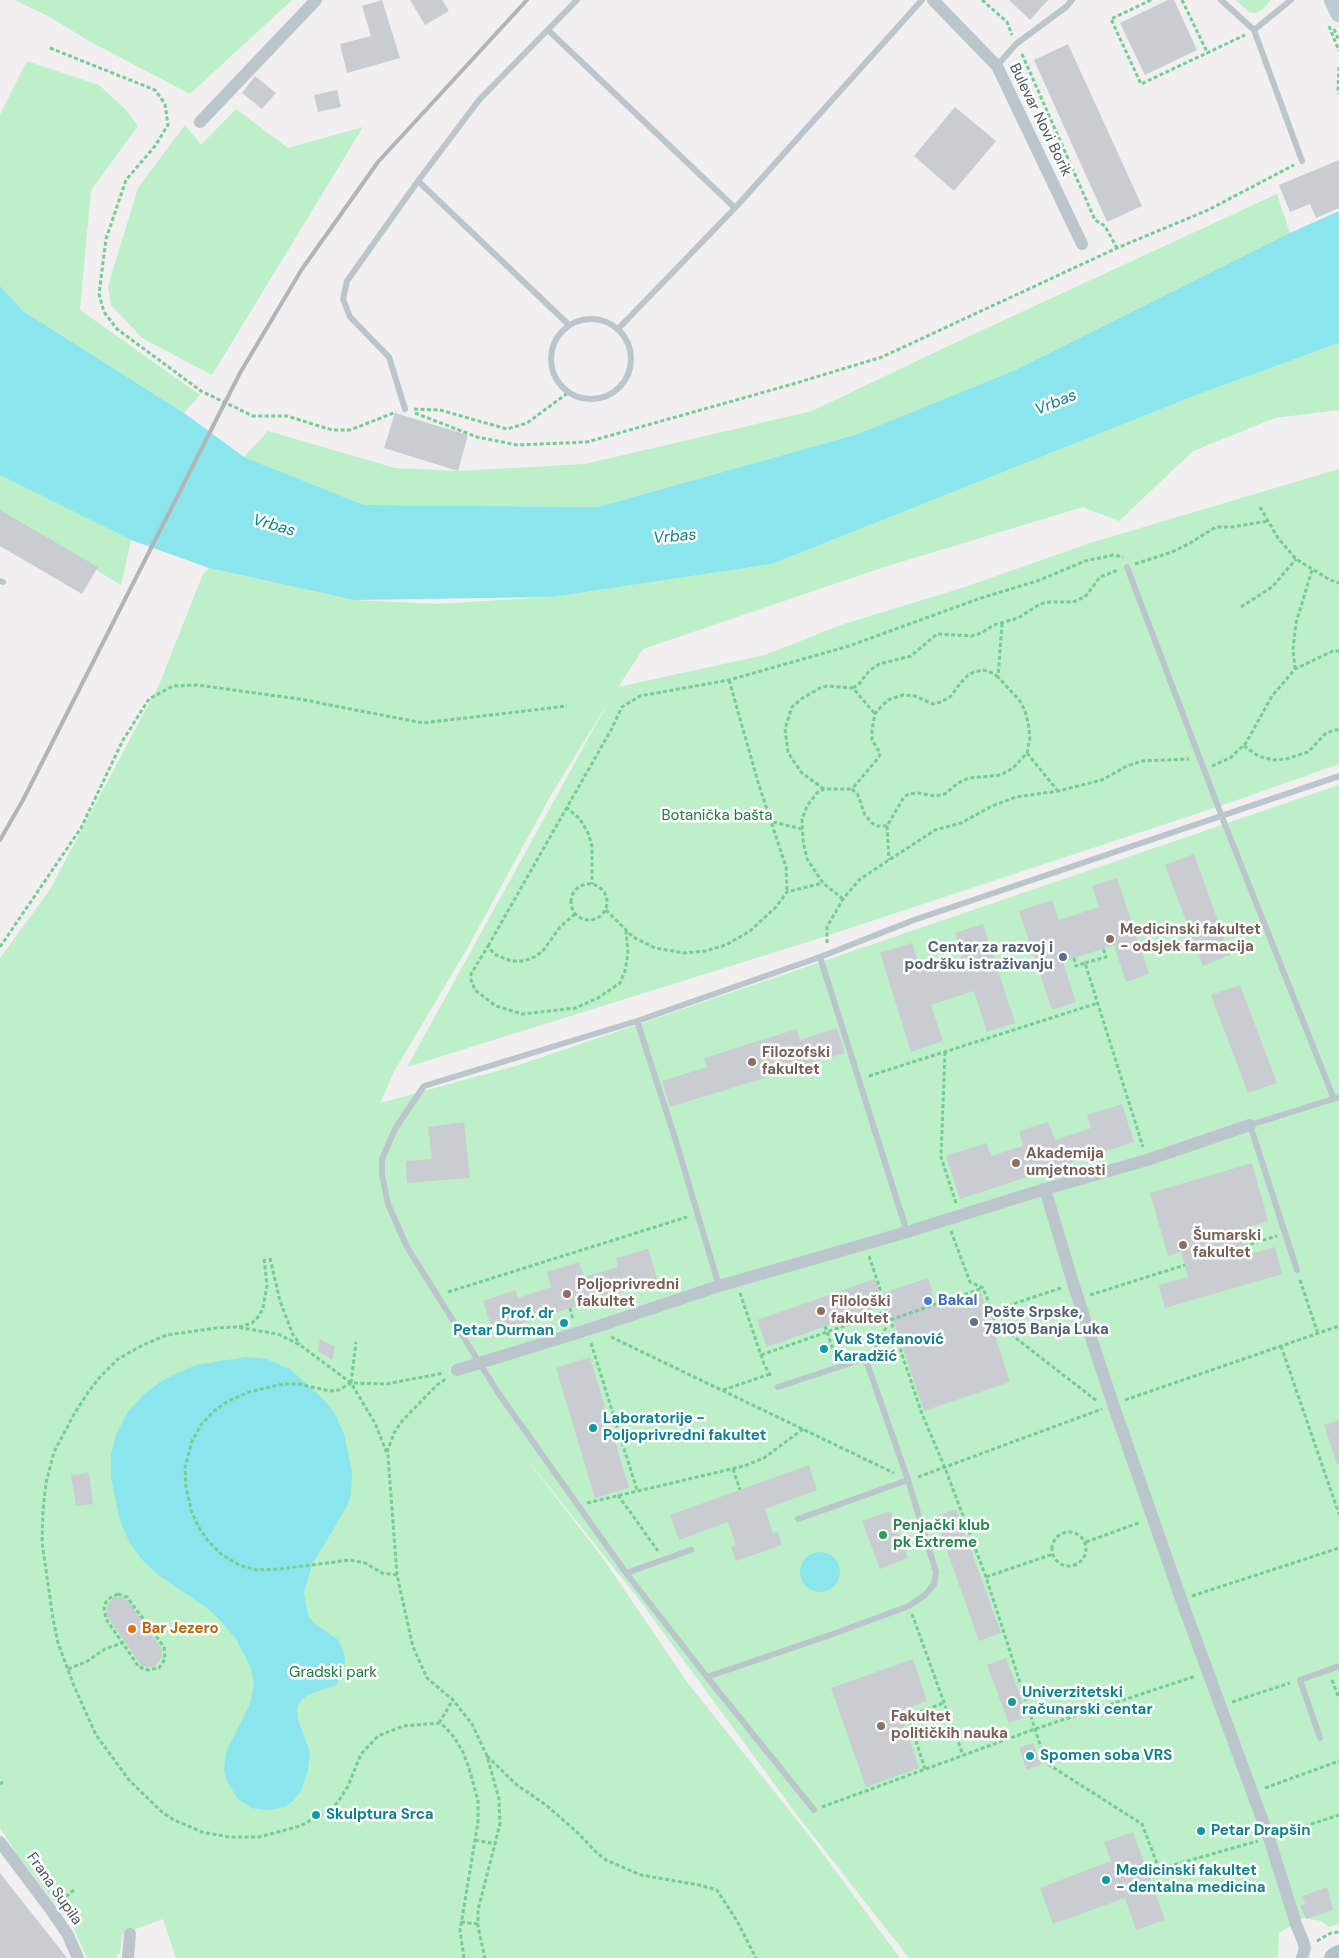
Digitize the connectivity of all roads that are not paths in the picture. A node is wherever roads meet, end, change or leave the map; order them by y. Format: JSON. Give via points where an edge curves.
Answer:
{"nodes":[{"id":1,"x":316,"y":0,"type":"edge"},
{"id":2,"x":577,"y":0,"type":"edge"},
{"id":3,"x":922,"y":0,"type":"edge"},
{"id":4,"x":933,"y":0,"type":"edge"},
{"id":5,"x":1072,"y":0,"type":"edge"},
{"id":6,"x":1221,"y":0,"type":"edge"},
{"id":7,"x":1291,"y":0,"type":"edge"},
{"id":8,"x":1333,"y":0,"type":"edge"},
{"id":9,"x":1339,"y":13,"type":"edge"},
{"id":10,"x":548,"y":30,"type":"junction"},
{"id":11,"x":1254,"y":30,"type":"junction"},
{"id":12,"x":997,"y":66,"type":"junction"},
{"id":13,"x":200,"y":122,"type":"dead end"},
{"id":14,"x":1302,"y":161,"type":"road end"},
{"id":15,"x":418,"y":181,"type":"junction"},
{"id":16,"x":735,"y":208,"type":"junction"},
{"id":17,"x":1082,"y":244,"type":"dead end"},
{"id":18,"x":569,"y":325,"type":"junction"},
{"id":19,"x":618,"y":329,"type":"junction"},
{"id":20,"x":405,"y":409,"type":"road end"},
{"id":21,"x":1127,"y":567,"type":"road end"},
{"id":22,"x":1339,"y":776,"type":"edge"},
{"id":23,"x":1222,"y":816,"type":"junction"},
{"id":24,"x":820,"y":958,"type":"junction"},
{"id":25,"x":637,"y":1021,"type":"junction"},
{"id":26,"x":1336,"y":1098,"type":"edge"},
{"id":27,"x":1250,"y":1125,"type":"junction"},
{"id":28,"x":1045,"y":1189,"type":"junction"},
{"id":29,"x":906,"y":1232,"type":"junction"},
{"id":30,"x":1297,"y":1270,"type":"road end"},
{"id":31,"x":719,"y":1286,"type":"junction"},
{"id":32,"x":480,"y":1363,"type":"junction"},
{"id":33,"x":457,"y":1370,"type":"road end"},
{"id":34,"x":778,"y":1387,"type":"road end"},
{"id":35,"x":908,"y":1480,"type":"junction"},
{"id":36,"x":798,"y":1519,"type":"dead end"},
{"id":37,"x":691,"y":1550,"type":"dead end"},
{"id":38,"x":626,"y":1573,"type":"junction"},
{"id":39,"x":1339,"y":1666,"type":"edge"},
{"id":40,"x":707,"y":1677,"type":"junction"},
{"id":41,"x":1320,"y":1738,"type":"dead end"},
{"id":42,"x":814,"y":1810,"type":"road end"},
{"id":43,"x":0,"y":1842,"type":"edge"},
{"id":44,"x":130,"y":1934,"type":"dead end"},
{"id":45,"x":1339,"y":1956,"type":"edge"},
{"id":46,"x":78,"y":1958,"type":"edge"},
{"id":47,"x":128,"y":1958,"type":"edge"},
{"id":48,"x":1302,"y":1958,"type":"edge"},
{"id":49,"x":1334,"y":1958,"type":"edge"}],
"edges":[{"from":1,"to":13,"type":"street"},
{"from":2,"to":10,"type":"lane"},
{"from":3,"to":16,"type":"lane"},
{"from":4,"to":12,"type":"street","name":"Bulevar Novi Borik"},
{"from":5,"to":12,"type":"lane","via":[[1016,44]]},
{"from":6,"to":11,"type":"lane"},
{"from":7,"to":11,"type":"lane"},
{"from":8,"to":9,"type":"street"},
{"from":10,"to":15,"type":"lane","via":[[479,100]]},
{"from":10,"to":16,"type":"lane"},
{"from":11,"to":14,"type":"lane"},
{"from":12,"to":17,"type":"street","name":"Bulevar Novi Borik"},
{"from":15,"to":18,"type":"lane"},
{"from":15,"to":20,"type":"lane","via":[[347,281],[343,299],[350,317],[389,357]]},
{"from":16,"to":19,"type":"lane"},
{"from":18,"to":19,"type":"lane","via":[[594,319]]},
{"from":18,"to":19,"type":"lane","via":[[553,346],[553,372],[560,384],[581,398],[607,396],[626,378],[630,352]]},
{"from":21,"to":23,"type":"lane"},
{"from":22,"to":23,"type":"lane"},
{"from":23,"to":24,"type":"lane","via":[[914,920]]},
{"from":23,"to":26,"type":"lane"},
{"from":24,"to":25,"type":"lane"},
{"from":24,"to":29,"type":"lane"},
{"from":25,"to":31,"type":"lane"},
{"from":25,"to":32,"type":"lane","via":[[424,1086],[388,1144],[382,1160],[388,1204],[403,1238]]},
{"from":26,"to":27,"type":"lane"},
{"from":27,"to":28,"type":"street","via":[[1147,1160]]},
{"from":27,"to":30,"type":"lane"},
{"from":28,"to":29,"type":"street"},
{"from":28,"to":48,"type":"street","via":[[1073,1284],[1153,1518],[1269,1838],[1305,1948]]},
{"from":29,"to":31,"type":"street"},
{"from":31,"to":32,"type":"street"},
{"from":32,"to":33,"type":"street"},
{"from":32,"to":38,"type":"lane"},
{"from":34,"to":35,"type":"lane","via":[[860,1360],[866,1363]]},
{"from":35,"to":36,"type":"lane"},
{"from":35,"to":40,"type":"lane","via":[[936,1572],[934,1584],[925,1595],[909,1606]]},
{"from":37,"to":38,"type":"lane"},
{"from":38,"to":40,"type":"lane"},
{"from":39,"to":41,"type":"lane","via":[[1300,1680]]},
{"from":40,"to":42,"type":"lane"},
{"from":43,"to":46,"type":"street","name":"Frana Supila","via":[[68,1935]]},
{"from":44,"to":47,"type":"street"},
{"from":45,"to":49,"type":"main road"}]}
